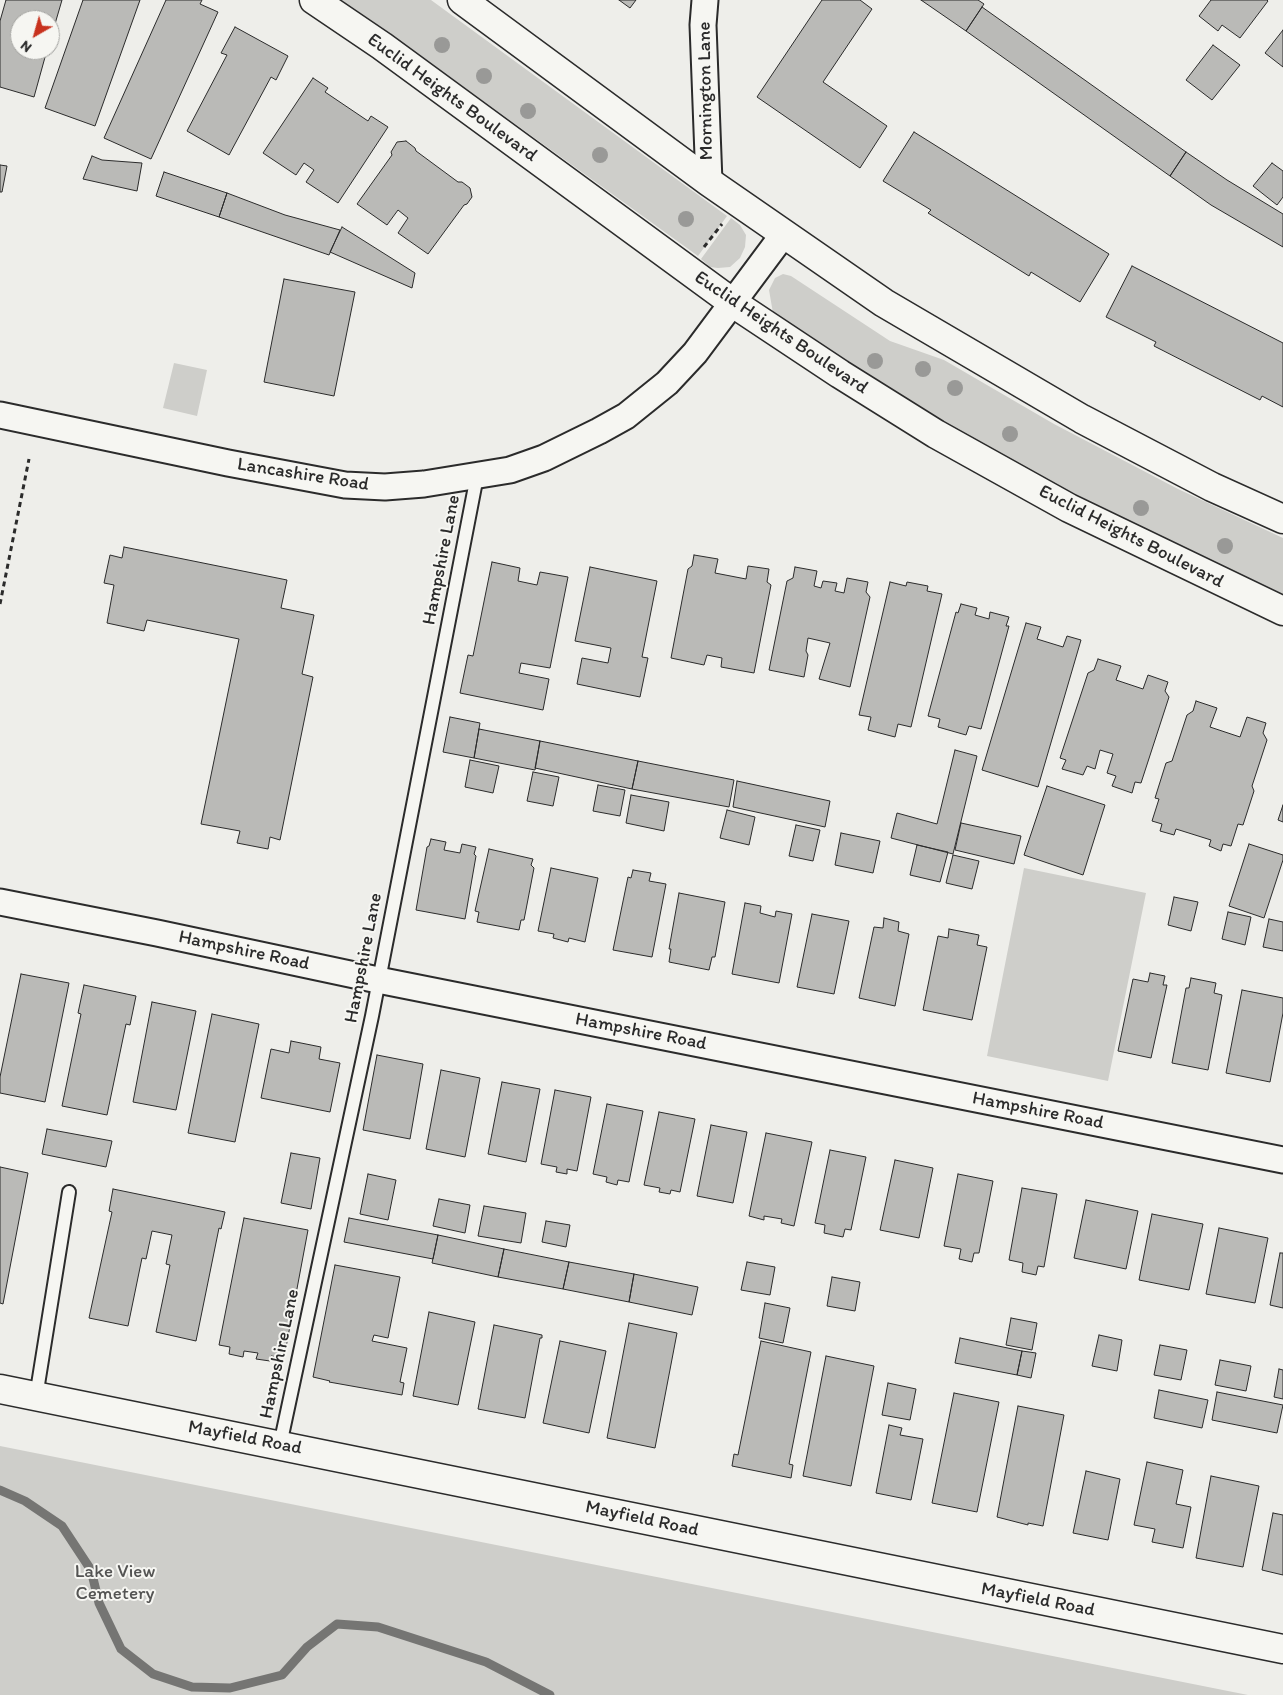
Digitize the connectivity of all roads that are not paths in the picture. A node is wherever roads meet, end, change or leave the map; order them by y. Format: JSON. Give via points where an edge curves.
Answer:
{"nodes":[{"id":1,"x":314,"y":0,"type":"edge"},
{"id":2,"x":462,"y":0,"type":"edge"},
{"id":3,"x":705,"y":0,"type":"edge"},
{"id":4,"x":708,"y":182,"type":"junction"},
{"id":5,"x":783,"y":235,"type":"junction"},
{"id":6,"x":733,"y":303,"type":"junction"},
{"id":7,"x":0,"y":415,"type":"edge"},
{"id":8,"x":478,"y":476,"type":"junction"},
{"id":9,"x":1283,"y":519,"type":"edge"},
{"id":10,"x":1283,"y":611,"type":"edge"},
{"id":11,"x":0,"y":902,"type":"edge"},
{"id":12,"x":378,"y":980,"type":"junction"},
{"id":13,"x":1283,"y":1160,"type":"edge"},
{"id":14,"x":69,"y":1192,"type":"dead end"},
{"id":15,"x":0,"y":1389,"type":"edge"},
{"id":16,"x":36,"y":1396,"type":"junction"},
{"id":17,"x":280,"y":1445,"type":"junction"},
{"id":18,"x":1283,"y":1649,"type":"edge"}],
"edges":[{"from":1,"to":6,"type":"main road","name":"Euclid Heights Boulevard","via":[[382,46]]},
{"from":2,"to":4,"type":"main road"},
{"from":3,"to":4,"type":"street","name":"Mornington Lane"},
{"from":4,"to":5,"type":"main road"},
{"from":5,"to":6,"type":"street","name":"Lancashire Road"},
{"from":5,"to":9,"type":"main road","via":[[884,303],[1074,414]]},
{"from":6,"to":8,"type":"street","name":"Lancashire Road","via":[[695,353],[667,383],[626,416],[544,458],[510,470]]},
{"from":6,"to":10,"type":"main road","name":"Euclid Heights Boulevard","via":[[936,434],[1069,508]]},
{"from":7,"to":8,"type":"street","name":"Lancashire Road","via":[[345,486],[385,487]]},
{"from":8,"to":12,"type":"lane","name":"Hampshire Lane"},
{"from":11,"to":12,"type":"street","name":"Hampshire Road"},
{"from":12,"to":13,"type":"street","name":"Hampshire Road"},
{"from":12,"to":17,"type":"lane","name":"Hampshire Lane"},
{"from":14,"to":16,"type":"lane"},
{"from":15,"to":16,"type":"main road","name":"Mayfield Road"},
{"from":16,"to":17,"type":"main road","name":"Mayfield Road"},
{"from":17,"to":18,"type":"main road","name":"Mayfield Road"}]}
